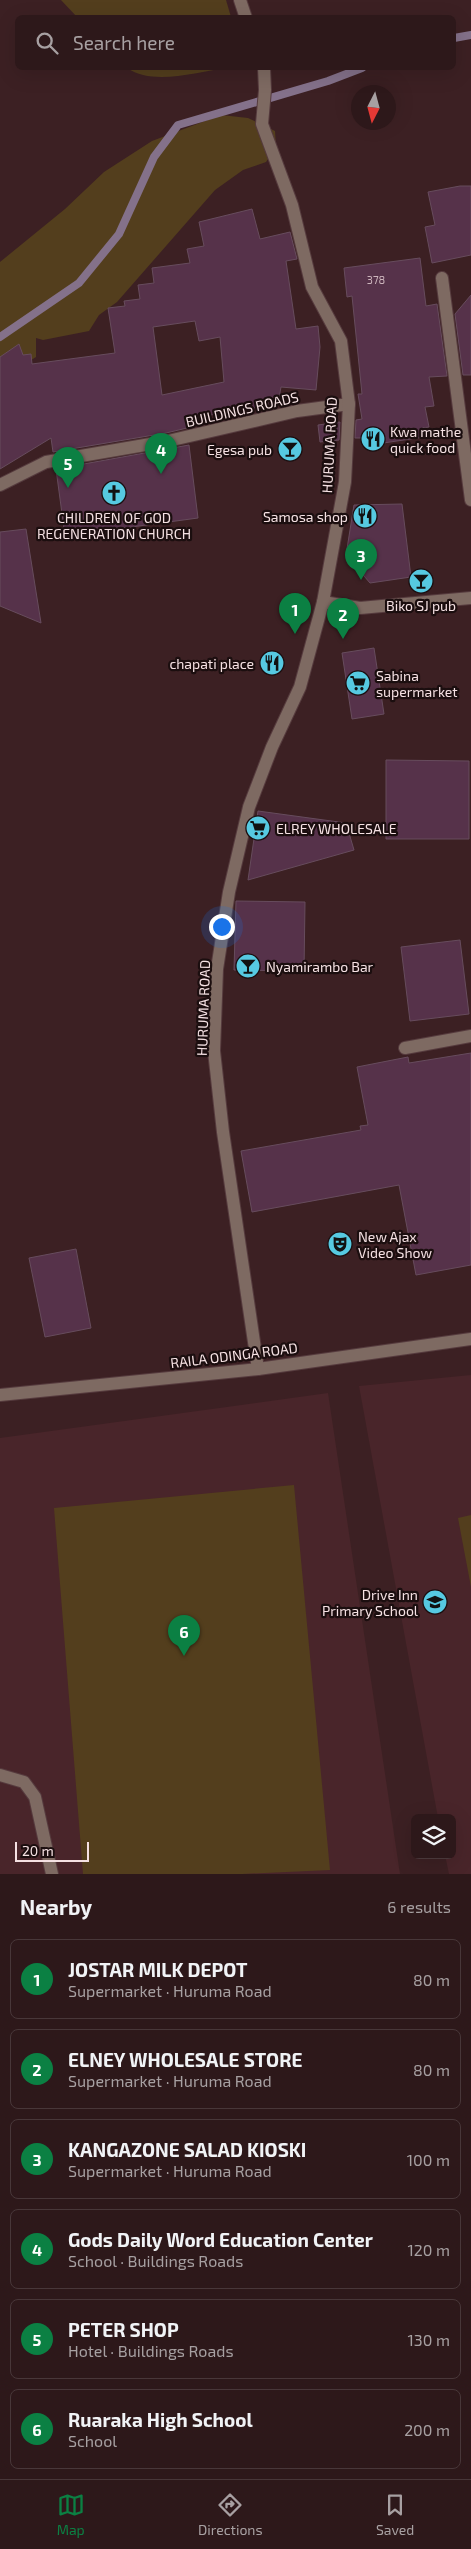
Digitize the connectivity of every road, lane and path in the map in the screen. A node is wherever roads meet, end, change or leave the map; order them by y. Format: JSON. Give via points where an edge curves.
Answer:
{"nodes":[{"id":1,"x":240,"y":0,"type":"edge"},
{"id":2,"x":245,"y":15,"type":"edge"},
{"id":3,"x":264,"y":70,"type":"edge"},
{"id":4,"x":442,"y":278,"type":"dead end"},
{"id":5,"x":349,"y":404,"type":"junction"},
{"id":6,"x":0,"y":485,"type":"edge"},
{"id":7,"x":471,"y":500,"type":"edge"},
{"id":8,"x":471,"y":598,"type":"edge"},
{"id":9,"x":323,"y":602,"type":"junction"},
{"id":10,"x":471,"y":1036,"type":"edge"},
{"id":11,"x":405,"y":1048,"type":"dead end"},
{"id":12,"x":471,"y":1339,"type":"edge"},
{"id":13,"x":258,"y":1369,"type":"junction"},
{"id":14,"x":0,"y":1396,"type":"edge"},
{"id":15,"x":0,"y":1775,"type":"edge"},
{"id":16,"x":52,"y":1874,"type":"edge"}],
"edges":[{"from":1,"to":2,"type":"street"},
{"from":3,"to":5,"type":"street","name":"HURUMA ROAD","via":[[262,124],[292,205],[312,287],[341,341]]},
{"from":4,"to":7,"type":"street"},
{"from":5,"to":6,"type":"street","name":"BUILDINGS ROADS","via":[[297,411],[168,442],[46,462]]},
{"from":5,"to":9,"type":"street","name":"HURUMA ROAD","via":[[345,482]]},
{"from":8,"to":9,"type":"street","via":[[360,608]]},
{"from":9,"to":13,"type":"street","name":"HURUMA ROAD","via":[[300,687],[249,807],[229,892],[217,969],[214,1051]]},
{"from":10,"to":11,"type":"street"},
{"from":12,"to":13,"type":"street","name":"RAILA ODINGA ROAD"},
{"from":13,"to":14,"type":"street","name":"RAILA ODINGA ROAD"},
{"from":15,"to":16,"type":"street","via":[[24,1782],[35,1797]]}]}
